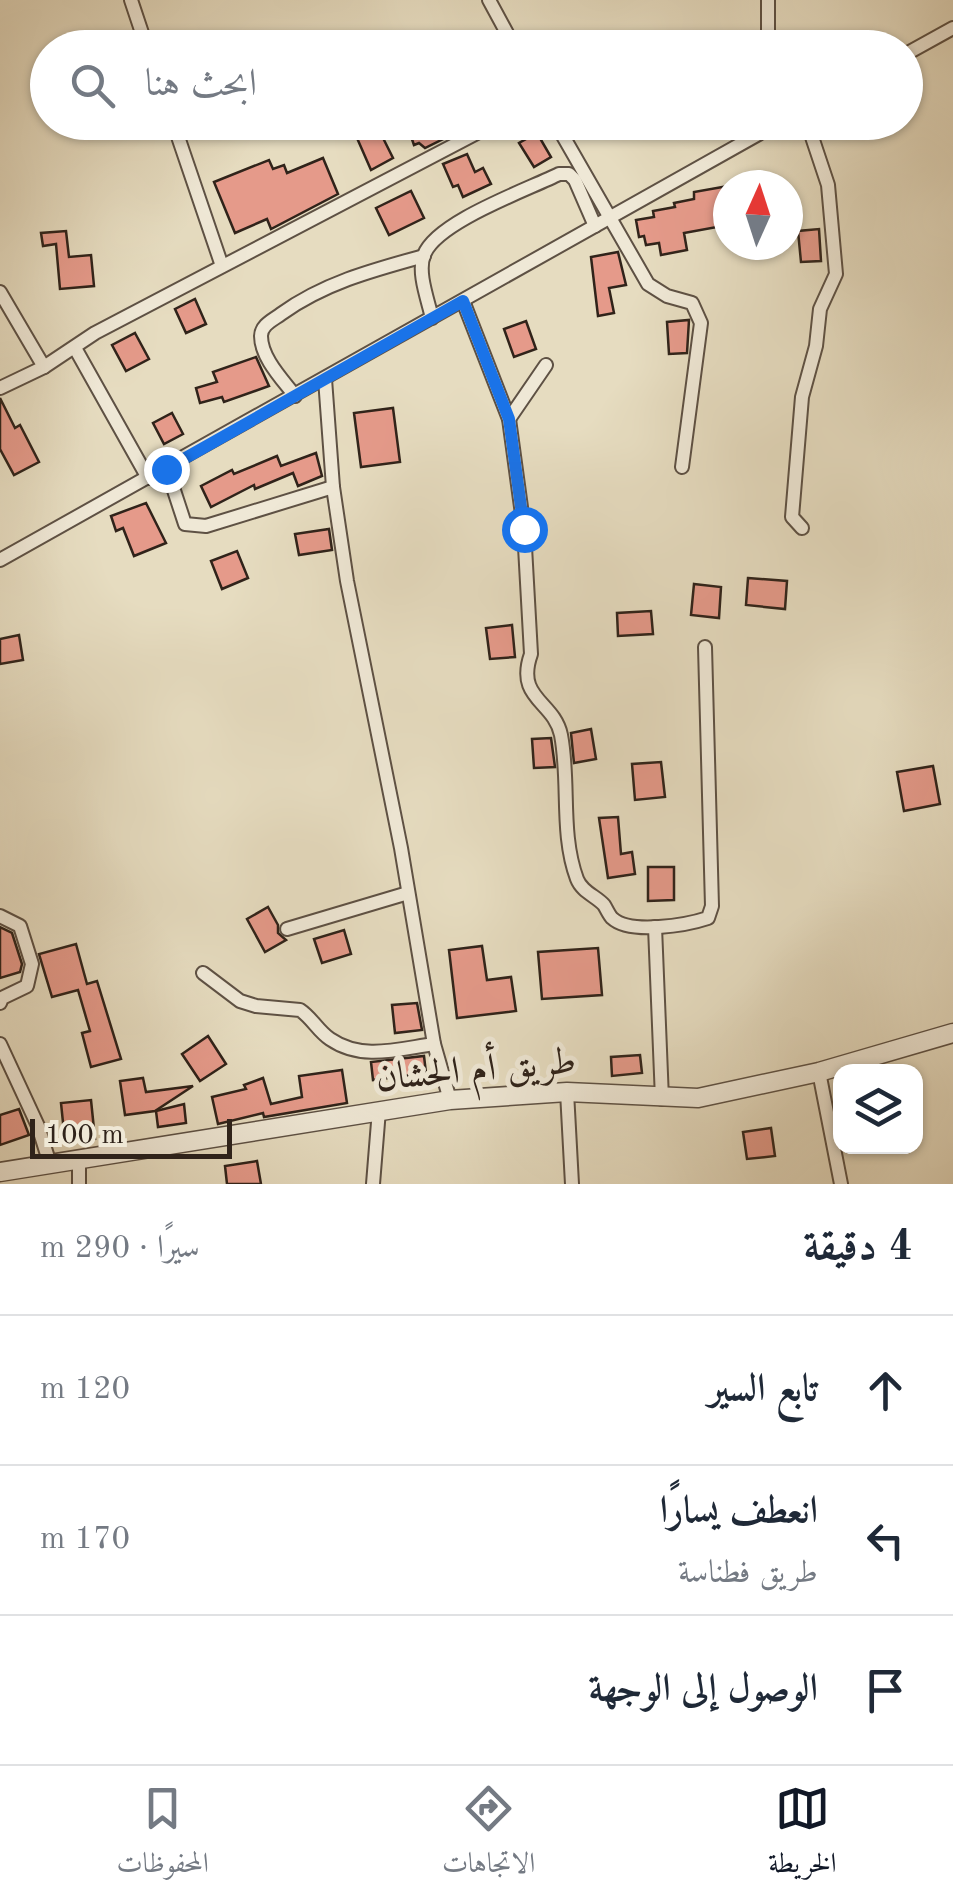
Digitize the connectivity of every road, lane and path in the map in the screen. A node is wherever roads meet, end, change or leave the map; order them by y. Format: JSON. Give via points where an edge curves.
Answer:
{"nodes":[{"id":1,"x":131,"y":0,"type":"edge"},
{"id":2,"x":489,"y":0,"type":"edge"},
{"id":3,"x":768,"y":0,"type":"edge"},
{"id":4,"x":953,"y":28,"type":"edge"},
{"id":5,"x":141,"y":30,"type":"edge"},
{"id":6,"x":505,"y":30,"type":"edge"},
{"id":7,"x":768,"y":30,"type":"edge"},
{"id":8,"x":923,"y":45,"type":"edge"},
{"id":9,"x":179,"y":140,"type":"edge"},
{"id":10,"x":464,"y":140,"type":"edge"},
{"id":11,"x":565,"y":140,"type":"edge"},
{"id":12,"x":746,"y":140,"type":"edge"},
{"id":13,"x":813,"y":140,"type":"edge"},
{"id":14,"x":610,"y":219,"type":"junction"},
{"id":15,"x":595,"y":226,"type":"junction"},
{"id":16,"x":424,"y":256,"type":"junction"},
{"id":17,"x":222,"y":266,"type":"junction"},
{"id":18,"x":0,"y":292,"type":"edge"},
{"id":19,"x":463,"y":301,"type":"junction"},
{"id":20,"x":432,"y":318,"type":"junction"},
{"id":21,"x":75,"y":348,"type":"junction"},
{"id":22,"x":546,"y":365,"type":"dead end"},
{"id":23,"x":44,"y":367,"type":"junction"},
{"id":24,"x":325,"y":379,"type":"junction"},
{"id":25,"x":0,"y":388,"type":"edge"},
{"id":26,"x":295,"y":396,"type":"junction"},
{"id":27,"x":509,"y":419,"type":"junction"},
{"id":28,"x":682,"y":466,"type":"dead end"},
{"id":29,"x":166,"y":469,"type":"junction"},
{"id":30,"x":148,"y":478,"type":"junction"},
{"id":31,"x":333,"y":488,"type":"junction"},
{"id":32,"x":802,"y":528,"type":"dead end"},
{"id":33,"x":0,"y":560,"type":"edge"},
{"id":34,"x":705,"y":648,"type":"dead end"},
{"id":35,"x":408,"y":894,"type":"junction"},
{"id":36,"x":0,"y":916,"type":"edge"},
{"id":37,"x":655,"y":927,"type":"junction"},
{"id":38,"x":287,"y":929,"type":"dead end"},
{"id":39,"x":203,"y":974,"type":"dead end"},
{"id":40,"x":0,"y":1003,"type":"edge"},
{"id":41,"x":953,"y":1032,"type":"edge"},
{"id":42,"x":0,"y":1044,"type":"edge"},
{"id":43,"x":434,"y":1044,"type":"junction"},
{"id":44,"x":818,"y":1072,"type":"junction"},
{"id":45,"x":568,"y":1092,"type":"junction"},
{"id":46,"x":662,"y":1098,"type":"junction"},
{"id":47,"x":450,"y":1100,"type":"junction"},
{"id":48,"x":379,"y":1110,"type":"junction"},
{"id":49,"x":79,"y":1160,"type":"junction"},
{"id":50,"x":50,"y":1164,"type":"junction"},
{"id":51,"x":0,"y":1172,"type":"edge"},
{"id":52,"x":79,"y":1184,"type":"edge"},
{"id":53,"x":373,"y":1184,"type":"edge"},
{"id":54,"x":572,"y":1184,"type":"edge"},
{"id":55,"x":841,"y":1184,"type":"edge"}],
"edges":[{"from":1,"to":5,"type":"street"},
{"from":2,"to":6,"type":"street"},
{"from":3,"to":7,"type":"street"},
{"from":4,"to":8,"type":"street"},
{"from":9,"to":17,"type":"street"},
{"from":10,"to":17,"type":"street"},
{"from":11,"to":14,"type":"street"},
{"from":12,"to":14,"type":"street"},
{"from":13,"to":32,"type":"street","via":[[828,185],[836,274],[820,309],[802,397],[792,517]]},
{"from":14,"to":15,"type":"street"},
{"from":14,"to":28,"type":"street","via":[[648,284],[692,303],[701,323]]},
{"from":15,"to":16,"type":"street","via":[[575,180],[559,174],[446,230]]},
{"from":15,"to":19,"type":"street"},
{"from":16,"to":20,"type":"street"},
{"from":16,"to":26,"type":"street","via":[[352,276],[264,326],[265,353]]},
{"from":17,"to":21,"type":"street"},
{"from":18,"to":23,"type":"street"},
{"from":19,"to":20,"type":"street"},
{"from":19,"to":27,"type":"street"},
{"from":20,"to":24,"type":"street"},
{"from":21,"to":23,"type":"street"},
{"from":21,"to":30,"type":"street"},
{"from":22,"to":27,"type":"street"},
{"from":23,"to":25,"type":"street"},
{"from":24,"to":26,"type":"street"},
{"from":24,"to":31,"type":"street"},
{"from":26,"to":29,"type":"street"},
{"from":27,"to":37,"type":"street","via":[[524,529],[531,654],[526,674],[561,730],[578,881],[611,918]]},
{"from":29,"to":30,"type":"street"},
{"from":29,"to":31,"type":"street","via":[[185,524],[192,526]]},
{"from":30,"to":33,"type":"street"},
{"from":31,"to":35,"type":"street"},
{"from":34,"to":37,"type":"street","via":[[712,906],[708,918]]},
{"from":35,"to":38,"type":"street"},
{"from":35,"to":43,"type":"street"},
{"from":36,"to":40,"type":"street","via":[[20,926],[32,964],[27,986]]},
{"from":37,"to":46,"type":"street"},
{"from":39,"to":43,"type":"street","via":[[240,1001],[300,1010],[326,1037],[350,1049],[371,1053]]},
{"from":41,"to":44,"type":"street","name":"طريق أم الحشان"},
{"from":42,"to":50,"type":"street"},
{"from":43,"to":47,"type":"street"},
{"from":44,"to":46,"type":"street","name":"طريق أم الحشان","via":[[734,1093]]},
{"from":44,"to":55,"type":"street"},
{"from":45,"to":46,"type":"street","name":"طريق أم الحشان"},
{"from":45,"to":47,"type":"street","name":"طريق أم الحشان"},
{"from":45,"to":54,"type":"street"},
{"from":47,"to":48,"type":"street","name":"طريق أم الحشان"},
{"from":48,"to":49,"type":"street","name":"طريق أم الحشان"},
{"from":48,"to":53,"type":"street"},
{"from":49,"to":50,"type":"street","name":"طريق أم الحشان"},
{"from":49,"to":52,"type":"street"},
{"from":50,"to":51,"type":"street","name":"طريق أم الحشان"}]}
